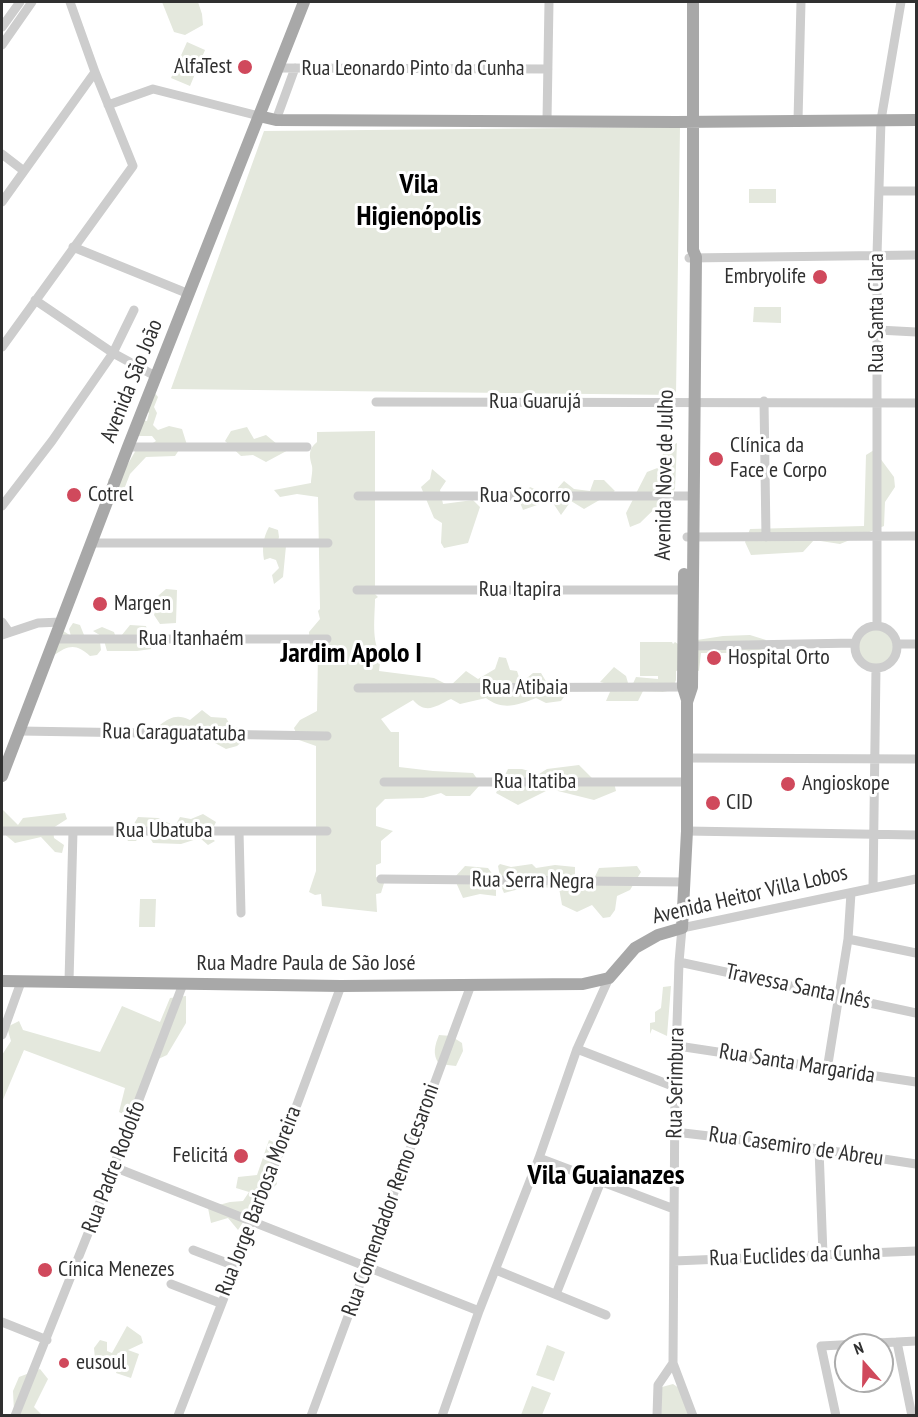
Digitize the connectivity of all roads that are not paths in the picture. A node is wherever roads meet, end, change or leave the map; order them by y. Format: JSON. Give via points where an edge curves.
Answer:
{"nodes":[{"id":1,"x":20,"y":2,"type":"edge"},
{"id":2,"x":32,"y":2,"type":"edge"},
{"id":3,"x":70,"y":2,"type":"edge"},
{"id":4,"x":304,"y":2,"type":"edge"},
{"id":5,"x":549,"y":2,"type":"edge"},
{"id":6,"x":693,"y":2,"type":"edge"},
{"id":7,"x":801,"y":2,"type":"edge"},
{"id":8,"x":901,"y":2,"type":"edge"},
{"id":9,"x":2,"y":27,"type":"edge"},
{"id":10,"x":2,"y":45,"type":"edge"},
{"id":11,"x":279,"y":68,"type":"junction"},
{"id":12,"x":295,"y":69,"type":"junction"},
{"id":13,"x":548,"y":69,"type":"junction"},
{"id":14,"x":95,"y":72,"type":"junction"},
{"id":15,"x":108,"y":105,"type":"junction"},
{"id":16,"x":259,"y":116,"type":"junction"},
{"id":17,"x":276,"y":120,"type":"junction"},
{"id":18,"x":547,"y":120,"type":"junction"},
{"id":19,"x":798,"y":120,"type":"junction"},
{"id":20,"x":881,"y":120,"type":"junction"},
{"id":21,"x":916,"y":120,"type":"edge"},
{"id":22,"x":692,"y":121,"type":"junction"},
{"id":23,"x":2,"y":154,"type":"edge"},
{"id":24,"x":24,"y":171,"type":"junction"},
{"id":25,"x":879,"y":191,"type":"junction"},
{"id":26,"x":916,"y":191,"type":"edge"},
{"id":27,"x":2,"y":202,"type":"edge"},
{"id":28,"x":73,"y":247,"type":"junction"},
{"id":29,"x":693,"y":255,"type":"junction"},
{"id":30,"x":877,"y":255,"type":"junction"},
{"id":31,"x":916,"y":255,"type":"edge"},
{"id":32,"x":189,"y":294,"type":"junction"},
{"id":33,"x":35,"y":300,"type":"junction"},
{"id":34,"x":134,"y":310,"type":"dead end"},
{"id":35,"x":878,"y":330,"type":"junction"},
{"id":36,"x":916,"y":332,"type":"edge"},
{"id":37,"x":2,"y":346,"type":"edge"},
{"id":38,"x":113,"y":354,"type":"junction"},
{"id":39,"x":157,"y":377,"type":"junction"},
{"id":40,"x":764,"y":401,"type":"junction"},
{"id":41,"x":376,"y":402,"type":"dead end"},
{"id":42,"x":690,"y":402,"type":"junction"},
{"id":43,"x":876,"y":403,"type":"junction"},
{"id":44,"x":916,"y":403,"type":"edge"},
{"id":45,"x":128,"y":447,"type":"junction"},
{"id":46,"x":307,"y":447,"type":"dead end"},
{"id":47,"x":358,"y":496,"type":"dead end"},
{"id":48,"x":690,"y":496,"type":"junction"},
{"id":49,"x":2,"y":506,"type":"edge"},
{"id":50,"x":876,"y":536,"type":"junction"},
{"id":51,"x":916,"y":536,"type":"edge"},
{"id":52,"x":689,"y":537,"type":"junction"},
{"id":53,"x":766,"y":537,"type":"junction"},
{"id":54,"x":92,"y":543,"type":"junction"},
{"id":55,"x":328,"y":543,"type":"dead end"},
{"id":56,"x":357,"y":590,"type":"dead end"},
{"id":57,"x":684,"y":590,"type":"junction"},
{"id":58,"x":2,"y":622,"type":"edge"},
{"id":59,"x":61,"y":622,"type":"junction"},
{"id":60,"x":877,"y":626,"type":"junction"},
{"id":61,"x":5,"y":634,"type":"edge"},
{"id":62,"x":55,"y":639,"type":"junction"},
{"id":63,"x":327,"y":639,"type":"dead end"},
{"id":64,"x":855,"y":643,"type":"junction"},
{"id":65,"x":897,"y":644,"type":"junction"},
{"id":66,"x":916,"y":644,"type":"edge"},
{"id":67,"x":692,"y":646,"type":"junction"},
{"id":68,"x":876,"y":668,"type":"junction"},
{"id":69,"x":688,"y":687,"type":"junction"},
{"id":70,"x":358,"y":688,"type":"dead end"},
{"id":71,"x":20,"y":731,"type":"junction"},
{"id":72,"x":327,"y":736,"type":"dead end"},
{"id":73,"x":687,"y":758,"type":"junction"},
{"id":74,"x":874,"y":759,"type":"junction"},
{"id":75,"x":916,"y":759,"type":"edge"},
{"id":76,"x":2,"y":776,"type":"edge"},
{"id":77,"x":384,"y":782,"type":"dead end"},
{"id":78,"x":687,"y":782,"type":"junction"},
{"id":79,"x":2,"y":831,"type":"edge"},
{"id":80,"x":73,"y":831,"type":"junction"},
{"id":81,"x":239,"y":831,"type":"junction"},
{"id":82,"x":327,"y":831,"type":"dead end"},
{"id":83,"x":687,"y":831,"type":"junction"},
{"id":84,"x":874,"y":833,"type":"junction"},
{"id":85,"x":916,"y":835,"type":"edge"},
{"id":86,"x":381,"y":879,"type":"dead end"},
{"id":87,"x":916,"y":879,"type":"edge"},
{"id":88,"x":685,"y":882,"type":"junction"},
{"id":89,"x":873,"y":888,"type":"junction"},
{"id":90,"x":851,"y":892,"type":"junction"},
{"id":91,"x":241,"y":913,"type":"dead end"},
{"id":92,"x":682,"y":928,"type":"junction"},
{"id":93,"x":848,"y":939,"type":"junction"},
{"id":94,"x":916,"y":953,"type":"edge"},
{"id":95,"x":679,"y":962,"type":"junction"},
{"id":96,"x":609,"y":978,"type":"junction"},
{"id":97,"x":2,"y":981,"type":"edge"},
{"id":98,"x":69,"y":981,"type":"junction"},
{"id":99,"x":21,"y":982,"type":"junction"},
{"id":100,"x":183,"y":984,"type":"junction"},
{"id":101,"x":471,"y":985,"type":"junction"},
{"id":102,"x":341,"y":986,"type":"junction"},
{"id":103,"x":839,"y":996,"type":"junction"},
{"id":104,"x":916,"y":1013,"type":"edge"},
{"id":105,"x":2,"y":1035,"type":"edge"},
{"id":106,"x":678,"y":1046,"type":"junction"},
{"id":107,"x":577,"y":1049,"type":"junction"},
{"id":108,"x":827,"y":1070,"type":"junction"},
{"id":109,"x":916,"y":1082,"type":"edge"},
{"id":110,"x":675,"y":1087,"type":"junction"},
{"id":111,"x":675,"y":1132,"type":"junction"},
{"id":112,"x":819,"y":1149,"type":"junction"},
{"id":113,"x":539,"y":1158,"type":"junction"},
{"id":114,"x":916,"y":1164,"type":"edge"},
{"id":115,"x":114,"y":1167,"type":"junction"},
{"id":116,"x":601,"y":1181,"type":"junction"},
{"id":117,"x":674,"y":1209,"type":"junction"},
{"id":118,"x":253,"y":1222,"type":"junction"},
{"id":119,"x":193,"y":1250,"type":"dead end"},
{"id":120,"x":916,"y":1251,"type":"edge"},
{"id":121,"x":824,"y":1255,"type":"junction"},
{"id":122,"x":674,"y":1261,"type":"junction"},
{"id":123,"x":235,"y":1266,"type":"junction"},
{"id":124,"x":367,"y":1267,"type":"junction"},
{"id":125,"x":495,"y":1270,"type":"junction"},
{"id":126,"x":171,"y":1284,"type":"dead end"},
{"id":127,"x":555,"y":1294,"type":"junction"},
{"id":128,"x":220,"y":1303,"type":"junction"},
{"id":129,"x":479,"y":1311,"type":"junction"},
{"id":130,"x":606,"y":1315,"type":"dead end"},
{"id":131,"x":2,"y":1322,"type":"edge"},
{"id":132,"x":47,"y":1340,"type":"junction"},
{"id":133,"x":916,"y":1341,"type":"edge"},
{"id":134,"x":897,"y":1342,"type":"junction"},
{"id":135,"x":673,"y":1363,"type":"junction"},
{"id":136,"x":912,"y":1397,"type":"edge"},
{"id":137,"x":15,"y":1416,"type":"edge"},
{"id":138,"x":178,"y":1416,"type":"edge"},
{"id":139,"x":310,"y":1416,"type":"edge"},
{"id":140,"x":442,"y":1416,"type":"edge"},
{"id":141,"x":657,"y":1416,"type":"edge"},
{"id":142,"x":693,"y":1416,"type":"edge"},
{"id":143,"x":836,"y":1416,"type":"edge"},
{"id":144,"x":912,"y":1416,"type":"edge"}],
"edges":[{"from":1,"to":9,"type":"street"},
{"from":2,"to":10,"type":"street"},
{"from":3,"to":14,"type":"street"},
{"from":4,"to":11,"type":"main road","name":"Avenida São João"},
{"from":5,"to":13,"type":"street"},
{"from":6,"to":22,"type":"main road","name":"Avenida Nove de Julho"},
{"from":7,"to":19,"type":"street"},
{"from":8,"to":20,"type":"street","name":"Rua Santa Clara"},
{"from":11,"to":12,"type":"street","name":"Rua Leonardo Pinto da Cunha"},
{"from":11,"to":16,"type":"main road","name":"Avenida São João"},
{"from":12,"to":13,"type":"street","name":"Rua Leonardo Pinto da Cunha"},
{"from":12,"to":17,"type":"street"},
{"from":13,"to":18,"type":"street"},
{"from":14,"to":15,"type":"street"},
{"from":14,"to":24,"type":"street"},
{"from":15,"to":16,"type":"street","via":[[153,89]]},
{"from":15,"to":28,"type":"street","via":[[133,166]]},
{"from":16,"to":17,"type":"main road"},
{"from":16,"to":32,"type":"main road","name":"Avenida São João"},
{"from":17,"to":18,"type":"main road"},
{"from":18,"to":22,"type":"main road"},
{"from":19,"to":20,"type":"main road"},
{"from":19,"to":22,"type":"main road"},
{"from":20,"to":21,"type":"main road"},
{"from":20,"to":25,"type":"street","name":"Rua Santa Clara"},
{"from":22,"to":29,"type":"main road","name":"Avenida Nove de Julho"},
{"from":23,"to":24,"type":"street"},
{"from":24,"to":27,"type":"street"},
{"from":25,"to":26,"type":"street"},
{"from":25,"to":30,"type":"street","name":"Rua Santa Clara"},
{"from":28,"to":32,"type":"street"},
{"from":28,"to":33,"type":"street"},
{"from":29,"to":30,"type":"street"},
{"from":29,"to":42,"type":"main road","name":"Avenida Nove de Julho"},
{"from":30,"to":31,"type":"street"},
{"from":30,"to":35,"type":"street","name":"Rua Santa Clara"},
{"from":32,"to":39,"type":"main road","name":"Avenida São João"},
{"from":33,"to":37,"type":"street"},
{"from":33,"to":38,"type":"street"},
{"from":34,"to":38,"type":"street"},
{"from":35,"to":36,"type":"street"},
{"from":35,"to":43,"type":"street","name":"Rua Santa Clara"},
{"from":38,"to":39,"type":"street"},
{"from":38,"to":49,"type":"street"},
{"from":39,"to":45,"type":"main road","name":"Avenida São João"},
{"from":40,"to":42,"type":"street","name":"Rua Guarujá"},
{"from":40,"to":43,"type":"street","name":"Rua Guarujá"},
{"from":40,"to":53,"type":"street"},
{"from":41,"to":42,"type":"street","name":"Rua Guarujá"},
{"from":42,"to":48,"type":"main road","name":"Avenida Nove de Julho"},
{"from":43,"to":44,"type":"street","name":"Rua Guarujá"},
{"from":43,"to":50,"type":"street","name":"Rua Santa Clara"},
{"from":45,"to":46,"type":"street"},
{"from":45,"to":54,"type":"main road","name":"Avenida São João"},
{"from":47,"to":48,"type":"street","name":"Rua Socorro"},
{"from":48,"to":52,"type":"main road","name":"Avenida Nove de Julho"},
{"from":50,"to":51,"type":"street"},
{"from":50,"to":53,"type":"street"},
{"from":50,"to":60,"type":"street","name":"Rua Santa Clara"},
{"from":52,"to":53,"type":"street"},
{"from":52,"to":57,"type":"main road","name":"Avenida Nove de Julho"},
{"from":52,"to":67,"type":"main road","name":"Avenida Nove de Julho"},
{"from":54,"to":55,"type":"street"},
{"from":54,"to":59,"type":"main road","name":"Avenida São João"},
{"from":56,"to":57,"type":"street","name":"Rua Itapira"},
{"from":57,"to":69,"type":"main road","name":"Avenida Nove de Julho"},
{"from":58,"to":61,"type":"street"},
{"from":59,"to":61,"type":"street","via":[[38,623]]},
{"from":59,"to":62,"type":"main road","name":"Avenida São João"},
{"from":60,"to":64,"type":"street","via":[[861,632]]},
{"from":60,"to":65,"type":"street","via":[[891,632]]},
{"from":62,"to":63,"type":"street","name":"Rua Itanhaém"},
{"from":62,"to":71,"type":"main road","name":"Avenida São João"},
{"from":64,"to":67,"type":"street"},
{"from":64,"to":68,"type":"street","via":[[860,661]]},
{"from":65,"to":66,"type":"street"},
{"from":65,"to":68,"type":"street","via":[[895,658]]},
{"from":67,"to":69,"type":"main road","name":"Avenida Nove de Julho"},
{"from":68,"to":74,"type":"street"},
{"from":69,"to":70,"type":"street","name":"Rua Atibaia"},
{"from":69,"to":73,"type":"main road","name":"Avenida Nove de Julho"},
{"from":71,"to":72,"type":"street","name":"Rua Caraguatatuba"},
{"from":71,"to":76,"type":"main road","name":"Avenida São João"},
{"from":73,"to":74,"type":"street"},
{"from":73,"to":78,"type":"main road","name":"Avenida Nove de Julho"},
{"from":74,"to":75,"type":"street"},
{"from":74,"to":84,"type":"street"},
{"from":77,"to":78,"type":"street","name":"Rua Itatiba"},
{"from":78,"to":83,"type":"main road","name":"Avenida Nove de Julho"},
{"from":79,"to":80,"type":"street","name":"Rua Ubatuba"},
{"from":80,"to":81,"type":"street","name":"Rua Ubatuba"},
{"from":80,"to":98,"type":"street"},
{"from":81,"to":82,"type":"street","name":"Rua Ubatuba"},
{"from":81,"to":91,"type":"street"},
{"from":83,"to":84,"type":"street"},
{"from":83,"to":88,"type":"main road","name":"Avenida Nove de Julho"},
{"from":84,"to":85,"type":"street"},
{"from":84,"to":89,"type":"street"},
{"from":86,"to":88,"type":"street","name":"Rua Serra Negra"},
{"from":87,"to":89,"type":"street","name":"Avenida Heitor Villa Lobos"},
{"from":88,"to":92,"type":"main road","name":"Avenida Nove de Julho"},
{"from":89,"to":90,"type":"street","name":"Avenida Heitor Villa Lobos"},
{"from":90,"to":92,"type":"street","name":"Avenida Heitor Villa Lobos"},
{"from":90,"to":93,"type":"street"},
{"from":92,"to":95,"type":"street","name":"Rua Serimbura"},
{"from":92,"to":96,"type":"main road","name":"Avenida Heitor Villa Lobos","via":[[635,948]]},
{"from":93,"to":94,"type":"street"},
{"from":93,"to":103,"type":"street"},
{"from":95,"to":103,"type":"street","name":"Travessa Santa Inês"},
{"from":95,"to":106,"type":"street","name":"Rua Serimbura"},
{"from":96,"to":101,"type":"main road","name":"Rua Madre Paula de São José","via":[[583,984]]},
{"from":96,"to":107,"type":"street","name":"Avenida Heitor Villa Lobos"},
{"from":97,"to":99,"type":"main road","name":"Rua Madre Paula de São José"},
{"from":98,"to":99,"type":"main road","name":"Rua Madre Paula de São José"},
{"from":98,"to":100,"type":"main road","name":"Rua Madre Paula de São José"},
{"from":99,"to":105,"type":"street"},
{"from":100,"to":102,"type":"main road","name":"Rua Madre Paula de São José"},
{"from":100,"to":115,"type":"street","name":"Rua Padre Rodolfo"},
{"from":101,"to":102,"type":"main road","name":"Rua Madre Paula de São José"},
{"from":101,"to":124,"type":"street","name":"Rua Comendador Remo Cesaroni"},
{"from":102,"to":118,"type":"street","name":"Rua Jorge Barbosa Moreira"},
{"from":103,"to":104,"type":"street","name":"Travessa Santa Inês"},
{"from":103,"to":108,"type":"street"},
{"from":106,"to":108,"type":"street","name":"Rua Santa Margarida"},
{"from":106,"to":110,"type":"street","name":"Rua Serimbura"},
{"from":107,"to":110,"type":"street"},
{"from":107,"to":113,"type":"street","name":"Avenida Heitor Villa Lobos"},
{"from":108,"to":109,"type":"street","name":"Rua Santa Margarida"},
{"from":110,"to":111,"type":"street","name":"Rua Serimbura"},
{"from":111,"to":112,"type":"street","name":"Rua Casemiro de Abreu"},
{"from":111,"to":117,"type":"street","name":"Rua Serimbura"},
{"from":112,"to":114,"type":"street","name":"Rua Casemiro de Abreu"},
{"from":112,"to":121,"type":"street"},
{"from":113,"to":116,"type":"street"},
{"from":113,"to":125,"type":"street","name":"Avenida Heitor Villa Lobos"},
{"from":115,"to":118,"type":"street"},
{"from":115,"to":132,"type":"street","name":"Rua Padre Rodolfo"},
{"from":116,"to":117,"type":"street"},
{"from":116,"to":127,"type":"street"},
{"from":117,"to":122,"type":"street","name":"Rua Serimbura"},
{"from":118,"to":123,"type":"street","name":"Rua Jorge Barbosa Moreira"},
{"from":118,"to":124,"type":"street"},
{"from":119,"to":123,"type":"street"},
{"from":120,"to":121,"type":"street","name":"Rua Euclides da Cunha"},
{"from":121,"to":122,"type":"street","name":"Rua Euclides da Cunha"},
{"from":122,"to":135,"type":"street","name":"Rua Serimbura"},
{"from":123,"to":128,"type":"street","name":"Rua Jorge Barbosa Moreira"},
{"from":124,"to":129,"type":"street"},
{"from":124,"to":139,"type":"street","name":"Rua Comendador Remo Cesaroni"},
{"from":125,"to":127,"type":"street"},
{"from":125,"to":129,"type":"street","name":"Avenida Heitor Villa Lobos"},
{"from":126,"to":128,"type":"street"},
{"from":127,"to":130,"type":"street"},
{"from":128,"to":138,"type":"street","name":"Rua Jorge Barbosa Moreira"},
{"from":129,"to":140,"type":"street","name":"Avenida Heitor Villa Lobos"},
{"from":131,"to":132,"type":"street"},
{"from":132,"to":137,"type":"street","name":"Rua Padre Rodolfo"},
{"from":133,"to":134,"type":"street"},
{"from":134,"to":136,"type":"street"},
{"from":134,"to":143,"type":"street","via":[[822,1346]]},
{"from":135,"to":141,"type":"street","via":[[658,1385]]},
{"from":135,"to":142,"type":"street","name":"Rua Serimbura"},
{"from":136,"to":144,"type":"street"}]}
